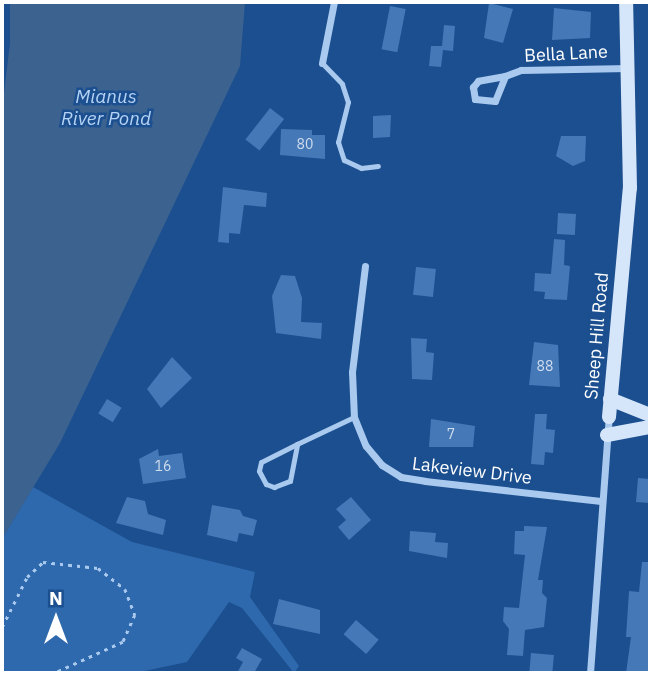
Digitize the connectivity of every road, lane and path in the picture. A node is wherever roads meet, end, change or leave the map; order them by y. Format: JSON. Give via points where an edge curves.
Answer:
{"nodes":[{"id":1,"x":334,"y":2,"type":"edge"},
{"id":2,"x":626,"y":2,"type":"edge"},
{"id":3,"x":322,"y":62,"type":"joint"},
{"id":4,"x":628,"y":68,"type":"junction"},
{"id":5,"x":505,"y":76,"type":"junction"},
{"id":6,"x":378,"y":166,"type":"dead end"},
{"id":7,"x":365,"y":267,"type":"dead end"},
{"id":8,"x":610,"y":399,"type":"junction"},
{"id":9,"x":650,"y":415,"type":"edge"},
{"id":10,"x":355,"y":417,"type":"junction"},
{"id":11,"x":609,"y":417,"type":"joint"},
{"id":12,"x":650,"y":427,"type":"edge"},
{"id":13,"x":607,"y":435,"type":"junction"},
{"id":14,"x":297,"y":444,"type":"junction"},
{"id":15,"x":601,"y":501,"type":"junction"},
{"id":16,"x":2,"y":627,"type":"edge"},
{"id":17,"x":55,"y":673,"type":"edge"},
{"id":18,"x":590,"y":673,"type":"edge"}],
"edges":[{"from":1,"to":3,"type":"street"},
{"from":2,"to":4,"type":"street","name":"Sheep Hill Road"},
{"from":3,"to":6,"type":"lane","via":[[342,84],[348,102],[338,142],[344,160],[361,168]]},
{"from":4,"to":5,"type":"street","name":"Bella Lane","via":[[541,69]]},
{"from":4,"to":8,"type":"street","name":"Sheep Hill Road","via":[[630,188]]},
{"from":5,"to":5,"type":"street","name":"Bella Lane","via":[[495,101],[475,99],[473,87],[478,81]]},
{"from":7,"to":10,"type":"street","name":"Lakeview Drive","via":[[352,372]]},
{"from":8,"to":9,"type":"street"},
{"from":8,"to":11,"type":"street","name":"Sheep Hill Road"},
{"from":10,"to":14,"type":"lane"},
{"from":10,"to":15,"type":"street","name":"Lakeview Drive","via":[[374,455],[401,477]]},
{"from":11,"to":13,"type":"street","name":"Sheep Hill Road"},
{"from":12,"to":13,"type":"street"},
{"from":13,"to":15,"type":"street","name":"Sheep Hill Road"},
{"from":14,"to":14,"type":"lane","via":[[290,481],[274,487],[266,484],[259,471],[261,462]]},
{"from":15,"to":18,"type":"street","name":"Sheep Hill Road"},
{"from":16,"to":17,"type":"path","via":[[27,577],[43,562],[98,568],[125,589],[135,615],[123,642]]}]}
